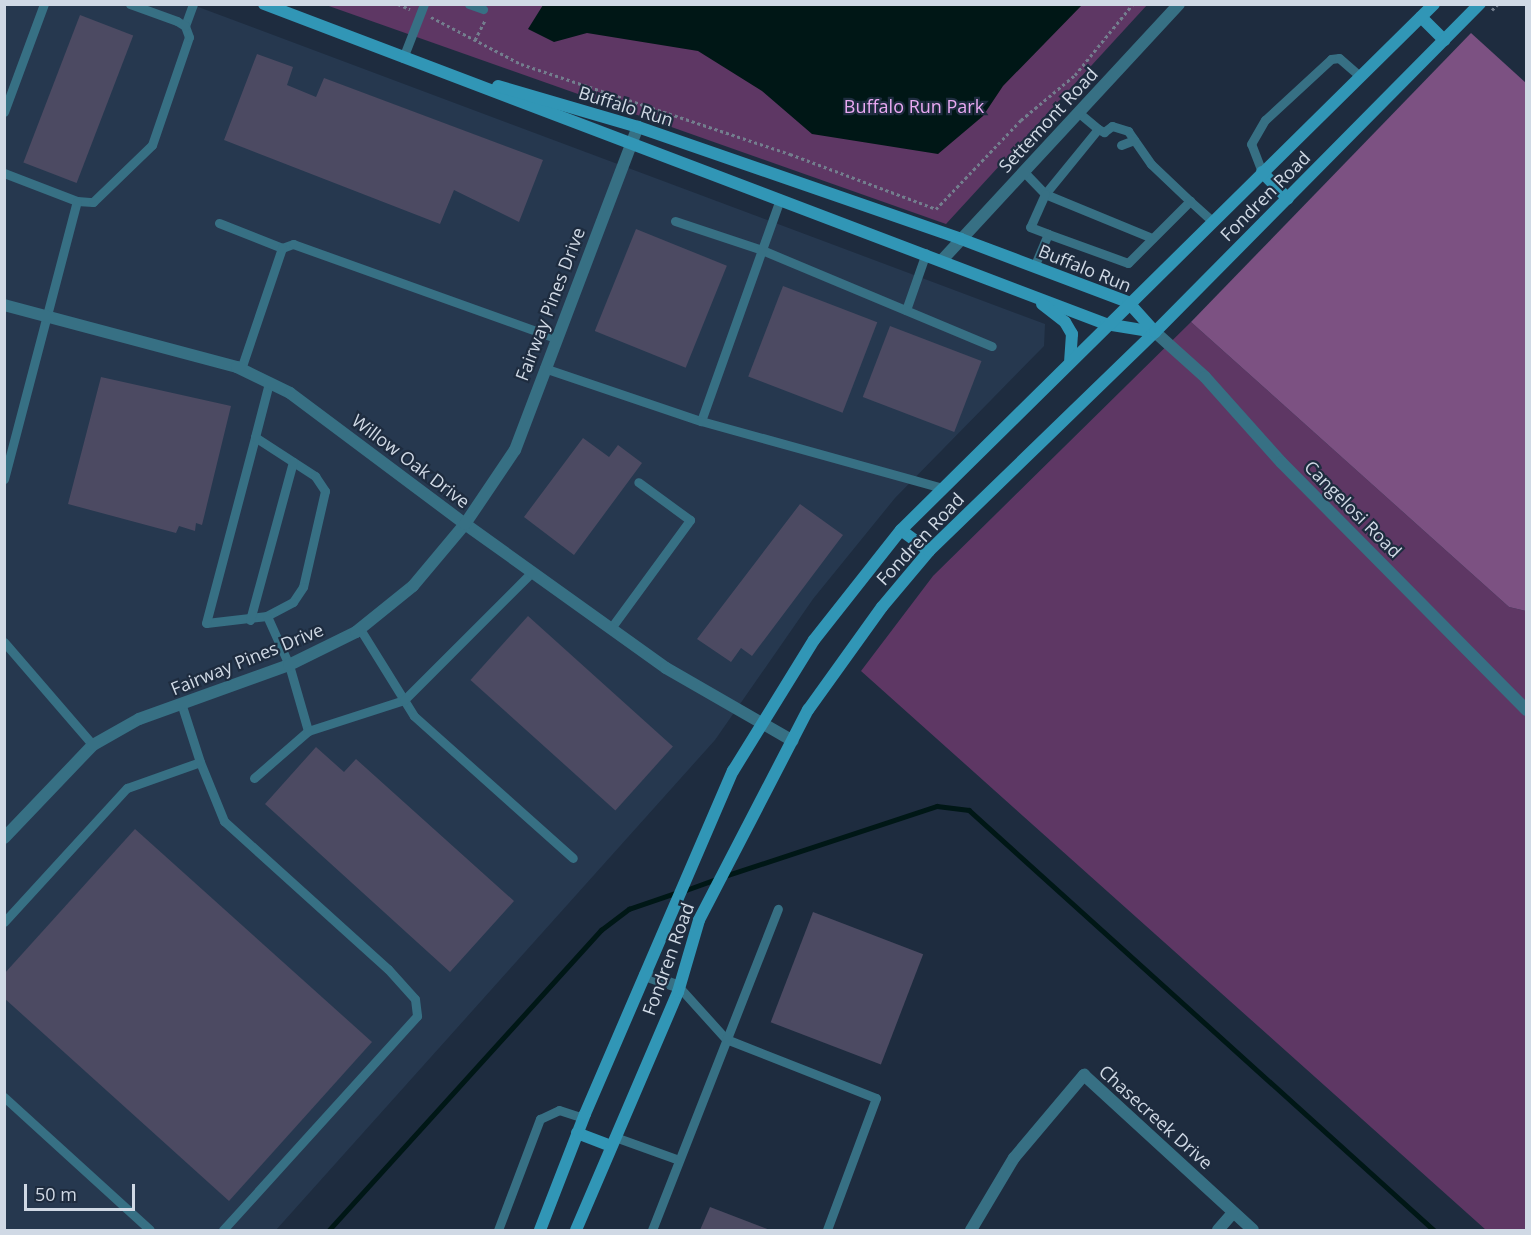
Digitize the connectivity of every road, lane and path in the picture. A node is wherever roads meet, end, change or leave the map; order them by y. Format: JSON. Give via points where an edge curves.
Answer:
{"nodes":[{"id":1,"x":44,"y":4,"type":"edge"},
{"id":2,"x":130,"y":4,"type":"edge"},
{"id":3,"x":193,"y":4,"type":"edge"},
{"id":4,"x":264,"y":4,"type":"edge"},
{"id":5,"x":398,"y":4,"type":"edge"},
{"id":6,"x":470,"y":4,"type":"edge"},
{"id":7,"x":1133,"y":4,"type":"edge"},
{"id":8,"x":1179,"y":4,"type":"edge"},
{"id":9,"x":1434,"y":4,"type":"edge"},
{"id":10,"x":1480,"y":4,"type":"edge"},
{"id":11,"x":422,"y":9,"type":"edge"},
{"id":12,"x":483,"y":9,"type":"dead end"},
{"id":13,"x":1421,"y":17,"type":"junction"},
{"id":14,"x":185,"y":26,"type":"junction"},
{"id":15,"x":1444,"y":40,"type":"junction"},
{"id":16,"x":403,"y":58,"type":"junction"},
{"id":17,"x":1360,"y":76,"type":"junction"},
{"id":18,"x":4,"y":111,"type":"edge"},
{"id":19,"x":1079,"y":113,"type":"junction"},
{"id":20,"x":638,"y":127,"type":"junction"},
{"id":21,"x":1103,"y":134,"type":"junction"},
{"id":22,"x":1134,"y":140,"type":"junction"},
{"id":23,"x":632,"y":145,"type":"junction"},
{"id":24,"x":1121,"y":145,"type":"dead end"},
{"id":25,"x":1024,"y":172,"type":"junction"},
{"id":26,"x":1262,"y":172,"type":"junction"},
{"id":27,"x":4,"y":173,"type":"edge"},
{"id":28,"x":1045,"y":194,"type":"junction"},
{"id":29,"x":780,"y":199,"type":"junction"},
{"id":30,"x":1287,"y":199,"type":"junction"},
{"id":31,"x":77,"y":201,"type":"junction"},
{"id":32,"x":1190,"y":201,"type":"junction"},
{"id":33,"x":675,"y":221,"type":"dead end"},
{"id":34,"x":1212,"y":221,"type":"junction"},
{"id":35,"x":219,"y":223,"type":"dead end"},
{"id":36,"x":1054,"y":233,"type":"junction"},
{"id":37,"x":1152,"y":238,"type":"junction"},
{"id":38,"x":961,"y":239,"type":"junction"},
{"id":39,"x":282,"y":248,"type":"junction"},
{"id":40,"x":762,"y":250,"type":"junction"},
{"id":41,"x":926,"y":253,"type":"junction"},
{"id":42,"x":943,"y":259,"type":"junction"},
{"id":43,"x":1034,"y":267,"type":"junction"},
{"id":44,"x":1023,"y":292,"type":"junction"},
{"id":45,"x":1128,"y":302,"type":"junction"},
{"id":46,"x":4,"y":305,"type":"edge"},
{"id":47,"x":906,"y":310,"type":"junction"},
{"id":48,"x":47,"y":317,"type":"junction"},
{"id":49,"x":1106,"y":324,"type":"junction"},
{"id":50,"x":1155,"y":332,"type":"junction"},
{"id":51,"x":555,"y":338,"type":"junction"},
{"id":52,"x":992,"y":346,"type":"dead end"},
{"id":53,"x":1070,"y":360,"type":"junction"},
{"id":54,"x":544,"y":368,"type":"junction"},
{"id":55,"x":241,"y":369,"type":"junction"},
{"id":56,"x":269,"y":383,"type":"junction"},
{"id":57,"x":702,"y":420,"type":"junction"},
{"id":58,"x":255,"y":437,"type":"junction"},
{"id":59,"x":293,"y":462,"type":"junction"},
{"id":60,"x":4,"y":479,"type":"edge"},
{"id":61,"x":638,"y":482,"type":"dead end"},
{"id":62,"x":943,"y":488,"type":"junction"},
{"id":63,"x":465,"y":524,"type":"junction"},
{"id":64,"x":901,"y":530,"type":"junction"},
{"id":65,"x":929,"y":551,"type":"junction"},
{"id":66,"x":532,"y":572,"type":"junction"},
{"id":67,"x":267,"y":616,"type":"junction"},
{"id":68,"x":250,"y":620,"type":"junction"},
{"id":69,"x":610,"y":628,"type":"junction"},
{"id":70,"x":360,"y":629,"type":"junction"},
{"id":71,"x":4,"y":642,"type":"edge"},
{"id":72,"x":289,"y":665,"type":"junction"},
{"id":73,"x":404,"y":700,"type":"junction"},
{"id":74,"x":182,"y":706,"type":"junction"},
{"id":75,"x":1527,"y":710,"type":"edge"},
{"id":76,"x":761,"y":723,"type":"junction"},
{"id":77,"x":308,"y":731,"type":"junction"},
{"id":78,"x":793,"y":741,"type":"junction"},
{"id":79,"x":93,"y":745,"type":"junction"},
{"id":80,"x":200,"y":762,"type":"junction"},
{"id":81,"x":254,"y":777,"type":"dead end"},
{"id":82,"x":4,"y":838,"type":"edge"},
{"id":83,"x":573,"y":858,"type":"dead end"},
{"id":84,"x":778,"y":909,"type":"dead end"},
{"id":85,"x":4,"y":922,"type":"edge"},
{"id":86,"x":645,"y":975,"type":"junction"},
{"id":87,"x":679,"y":987,"type":"junction"},
{"id":88,"x":726,"y":1039,"type":"junction"},
{"id":89,"x":4,"y":1096,"type":"edge"},
{"id":90,"x":583,"y":1118,"type":"junction"},
{"id":91,"x":577,"y":1134,"type":"junction"},
{"id":92,"x":613,"y":1142,"type":"junction"},
{"id":93,"x":679,"y":1160,"type":"junction"},
{"id":94,"x":1233,"y":1213,"type":"junction"},
{"id":95,"x":150,"y":1230,"type":"edge"},
{"id":96,"x":223,"y":1230,"type":"edge"},
{"id":97,"x":498,"y":1230,"type":"edge"},
{"id":98,"x":540,"y":1230,"type":"edge"},
{"id":99,"x":576,"y":1230,"type":"edge"},
{"id":100,"x":652,"y":1230,"type":"edge"},
{"id":101,"x":827,"y":1230,"type":"edge"},
{"id":102,"x":971,"y":1230,"type":"edge"},
{"id":103,"x":1218,"y":1230,"type":"edge"},
{"id":104,"x":1253,"y":1230,"type":"edge"}],
"edges":[{"from":1,"to":18,"type":"lane"},
{"from":2,"to":14,"type":"lane"},
{"from":3,"to":14,"type":"lane"},
{"from":4,"to":16,"type":"main road","name":"Buffalo Run"},
{"from":5,"to":11,"type":"path"},
{"from":6,"to":12,"type":"lane"},
{"from":7,"to":11,"type":"path","via":[[1075,75],[1021,120],[936,209],[790,154],[521,64]]},
{"from":8,"to":19,"type":"street","name":"Settemont Road"},
{"from":9,"to":13,"type":"main road","name":"Fondren Road"},
{"from":10,"to":15,"type":"main road","name":"Fondren Road"},
{"from":11,"to":16,"type":"lane"},
{"from":13,"to":15,"type":"main road"},
{"from":13,"to":17,"type":"main road","name":"Fondren Road"},
{"from":14,"to":31,"type":"lane","via":[[189,37],[153,145],[100,198],[86,203]]},
{"from":15,"to":30,"type":"main road","name":"Fondren Road"},
{"from":16,"to":20,"type":"main road","name":"Buffalo Run"},
{"from":16,"to":23,"type":"main road","name":"Buffalo Run"},
{"from":17,"to":26,"type":"main road","name":"Fondren Road"},
{"from":17,"to":26,"type":"lane","via":[[1339,58],[1331,59],[1306,80],[1254,134],[1252,155]]},
{"from":19,"to":21,"type":"lane"},
{"from":19,"to":25,"type":"street","name":"Settemont Road"},
{"from":20,"to":23,"type":"street","name":"Fairway Pines Drive"},
{"from":20,"to":38,"type":"main road","name":"Buffalo Run"},
{"from":21,"to":22,"type":"lane","via":[[1113,126],[1128,131]]},
{"from":21,"to":28,"type":"lane"},
{"from":22,"to":24,"type":"lane"},
{"from":22,"to":32,"type":"lane","via":[[1151,165]]},
{"from":23,"to":29,"type":"main road","name":"Buffalo Run"},
{"from":23,"to":51,"type":"street","name":"Fairway Pines Drive"},
{"from":25,"to":28,"type":"lane"},
{"from":25,"to":38,"type":"street","name":"Settemont Road"},
{"from":26,"to":30,"type":"main road"},
{"from":26,"to":34,"type":"main road","name":"Fondren Road"},
{"from":27,"to":31,"type":"lane"},
{"from":28,"to":36,"type":"lane","via":[[1030,227]]},
{"from":28,"to":37,"type":"lane","via":[[1102,223]]},
{"from":29,"to":40,"type":"lane"},
{"from":29,"to":41,"type":"main road","name":"Buffalo Run"},
{"from":30,"to":50,"type":"main road","name":"Fondren Road"},
{"from":31,"to":48,"type":"lane"},
{"from":32,"to":34,"type":"lane"},
{"from":32,"to":37,"type":"lane"},
{"from":33,"to":40,"type":"lane"},
{"from":34,"to":45,"type":"main road","name":"Fondren Road"},
{"from":35,"to":39,"type":"lane"},
{"from":36,"to":37,"type":"lane","via":[[1128,262]]},
{"from":36,"to":43,"type":"lane"},
{"from":38,"to":42,"type":"street","name":"Settemont Road"},
{"from":38,"to":43,"type":"main road","name":"Buffalo Run"},
{"from":39,"to":51,"type":"lane","via":[[293,244]]},
{"from":39,"to":55,"type":"lane"},
{"from":40,"to":47,"type":"lane"},
{"from":40,"to":57,"type":"lane"},
{"from":41,"to":42,"type":"main road","name":"Buffalo Run"},
{"from":41,"to":47,"type":"lane"},
{"from":42,"to":44,"type":"main road","name":"Buffalo Run"},
{"from":43,"to":45,"type":"main road","name":"Buffalo Run"},
{"from":44,"to":49,"type":"main road","name":"Buffalo Run"},
{"from":44,"to":53,"type":"main road","via":[[1065,322],[1072,334]]},
{"from":45,"to":49,"type":"main road","name":"Fondren Road"},
{"from":45,"to":50,"type":"main road","name":"Buffalo Run"},
{"from":46,"to":48,"type":"street","name":"Willow Oak Drive"},
{"from":47,"to":52,"type":"lane"},
{"from":48,"to":55,"type":"street","name":"Willow Oak Drive"},
{"from":48,"to":60,"type":"lane"},
{"from":49,"to":50,"type":"main road","name":"Buffalo Run"},
{"from":49,"to":53,"type":"main road","name":"Fondren Road"},
{"from":50,"to":65,"type":"main road","name":"Fondren Road"},
{"from":50,"to":75,"type":"street","name":"Cangelosi Road","via":[[1205,377],[1281,462]]},
{"from":51,"to":54,"type":"street","name":"Fairway Pines Drive"},
{"from":53,"to":62,"type":"main road","name":"Fondren Road"},
{"from":54,"to":57,"type":"lane"},
{"from":54,"to":63,"type":"street","name":"Fairway Pines Drive","via":[[515,450]]},
{"from":55,"to":56,"type":"street","name":"Willow Oak Drive"},
{"from":56,"to":58,"type":"lane"},
{"from":56,"to":63,"type":"street","name":"Willow Oak Drive","via":[[290,393]]},
{"from":57,"to":62,"type":"lane"},
{"from":58,"to":59,"type":"lane"},
{"from":58,"to":68,"type":"lane","via":[[206,623]]},
{"from":59,"to":67,"type":"lane","via":[[315,476],[325,491],[303,587],[293,602]]},
{"from":59,"to":68,"type":"lane"},
{"from":61,"to":69,"type":"lane","via":[[690,520]]},
{"from":62,"to":64,"type":"main road","name":"Fondren Road"},
{"from":63,"to":66,"type":"street","name":"Willow Oak Drive"},
{"from":63,"to":70,"type":"street","name":"Fairway Pines Drive","via":[[413,586]]},
{"from":64,"to":65,"type":"main road"},
{"from":64,"to":76,"type":"main road","name":"Fondren Road","via":[[814,639]]},
{"from":65,"to":78,"type":"main road","name":"Fondren Road","via":[[808,710]]},
{"from":66,"to":69,"type":"street","name":"Willow Oak Drive"},
{"from":66,"to":73,"type":"lane"},
{"from":67,"to":68,"type":"lane"},
{"from":67,"to":72,"type":"lane"},
{"from":69,"to":76,"type":"street","name":"Willow Oak Drive","via":[[666,668]]},
{"from":70,"to":72,"type":"street","name":"Fairway Pines Drive"},
{"from":70,"to":73,"type":"lane"},
{"from":71,"to":79,"type":"lane"},
{"from":72,"to":74,"type":"street","name":"Fairway Pines Drive"},
{"from":72,"to":77,"type":"lane"},
{"from":73,"to":77,"type":"lane"},
{"from":73,"to":83,"type":"lane","via":[[414,716]]},
{"from":74,"to":79,"type":"street","name":"Fairway Pines Drive","via":[[139,719]]},
{"from":74,"to":80,"type":"lane"},
{"from":76,"to":78,"type":"street","name":"Willow Oak Drive"},
{"from":76,"to":86,"type":"main road","name":"Fondren Road","via":[[733,771]]},
{"from":77,"to":81,"type":"lane"},
{"from":78,"to":87,"type":"main road","name":"Fondren Road","via":[[699,920]]},
{"from":79,"to":82,"type":"street","name":"Fairway Pines Drive"},
{"from":80,"to":85,"type":"lane","via":[[127,788]]},
{"from":80,"to":96,"type":"lane","via":[[224,821],[388,969],[415,999],[417,1016]]},
{"from":84,"to":88,"type":"lane"},
{"from":86,"to":87,"type":"street"},
{"from":86,"to":90,"type":"main road","name":"Fondren Road"},
{"from":87,"to":88,"type":"lane"},
{"from":87,"to":92,"type":"main road","name":"Fondren Road"},
{"from":88,"to":93,"type":"lane"},
{"from":88,"to":101,"type":"lane","via":[[876,1098]]},
{"from":89,"to":95,"type":"lane"},
{"from":90,"to":91,"type":"main road","name":"Fondren Road"},
{"from":90,"to":97,"type":"lane","via":[[559,1110],[540,1119]]},
{"from":91,"to":92,"type":"main road"},
{"from":91,"to":98,"type":"main road","name":"Fondren Road"},
{"from":92,"to":93,"type":"lane"},
{"from":92,"to":99,"type":"main road","name":"Fondren Road"},
{"from":93,"to":100,"type":"lane"},
{"from":94,"to":102,"type":"street","name":"Chasecreek Drive","via":[[1084,1075],[1014,1158]]},
{"from":94,"to":103,"type":"street"},
{"from":94,"to":104,"type":"street","name":"Chasecreek Drive"}]}
